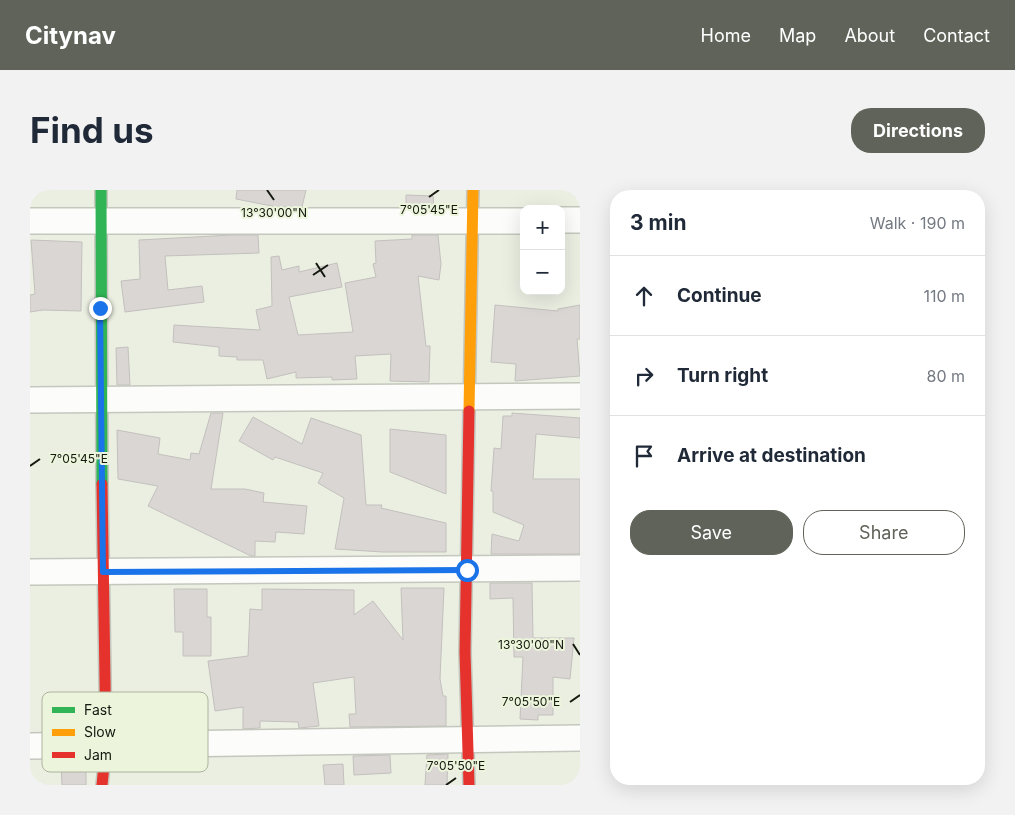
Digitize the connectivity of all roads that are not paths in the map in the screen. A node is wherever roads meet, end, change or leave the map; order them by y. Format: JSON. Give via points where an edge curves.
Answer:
{"nodes":[{"id":1,"x":101,"y":190,"type":"edge"},
{"id":2,"x":473,"y":190,"type":"edge"},
{"id":3,"x":101,"y":220,"type":"junction"},
{"id":4,"x":565,"y":220,"type":"edge"},
{"id":5,"x":580,"y":220,"type":"edge"},
{"id":6,"x":30,"y":221,"type":"edge"},
{"id":7,"x":472,"y":221,"type":"junction"},
{"id":8,"x":520,"y":221,"type":"edge"},
{"id":9,"x":580,"y":396,"type":"edge"},
{"id":10,"x":470,"y":397,"type":"junction"},
{"id":11,"x":30,"y":400,"type":"edge"},
{"id":12,"x":102,"y":400,"type":"junction"},
{"id":13,"x":580,"y":568,"type":"edge"},
{"id":14,"x":467,"y":570,"type":"junction"},
{"id":15,"x":30,"y":572,"type":"edge"},
{"id":16,"x":103,"y":572,"type":"junction"},
{"id":17,"x":105,"y":692,"type":"edge"},
{"id":18,"x":580,"y":738,"type":"edge"},
{"id":19,"x":467,"y":742,"type":"junction"},
{"id":20,"x":208,"y":744,"type":"edge"},
{"id":21,"x":103,"y":772,"type":"edge"},
{"id":22,"x":102,"y":785,"type":"edge"},
{"id":23,"x":469,"y":785,"type":"edge"}],
"edges":[{"from":1,"to":3,"type":"street"},
{"from":2,"to":7,"type":"street"},
{"from":3,"to":6,"type":"street"},
{"from":3,"to":7,"type":"street"},
{"from":3,"to":12,"type":"street"},
{"from":4,"to":5,"type":"street"},
{"from":7,"to":8,"type":"street"},
{"from":7,"to":10,"type":"street"},
{"from":9,"to":10,"type":"street"},
{"from":10,"to":12,"type":"street"},
{"from":10,"to":14,"type":"street"},
{"from":11,"to":12,"type":"street"},
{"from":12,"to":16,"type":"street"},
{"from":13,"to":14,"type":"street"},
{"from":14,"to":16,"type":"street"},
{"from":14,"to":19,"type":"street"},
{"from":15,"to":16,"type":"street"},
{"from":16,"to":17,"type":"street"},
{"from":18,"to":19,"type":"street"},
{"from":19,"to":20,"type":"street"},
{"from":19,"to":23,"type":"street"},
{"from":21,"to":22,"type":"street"}]}
